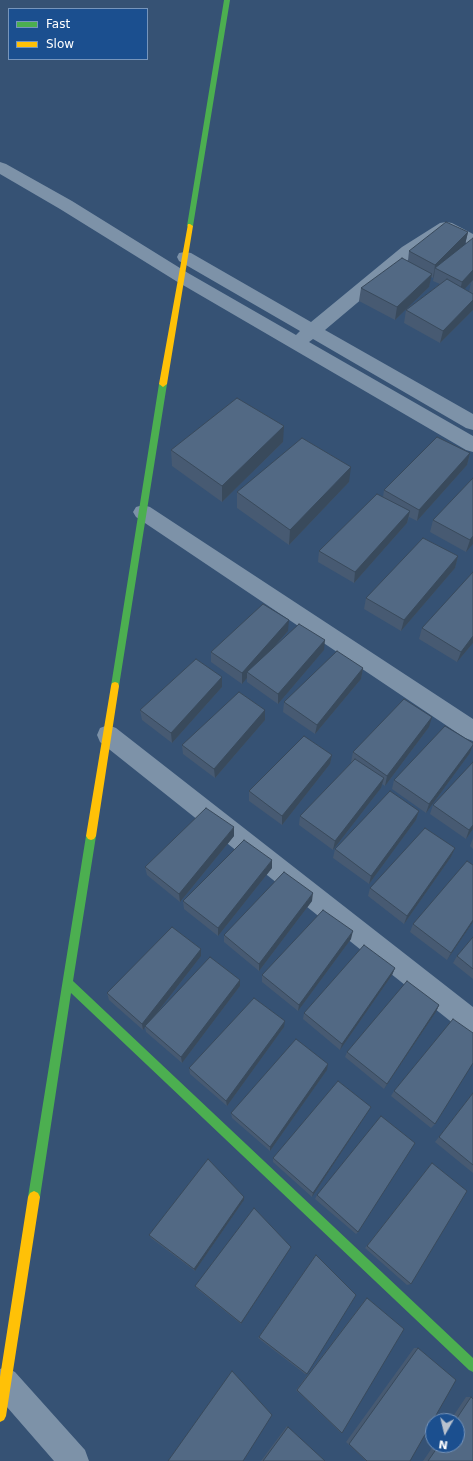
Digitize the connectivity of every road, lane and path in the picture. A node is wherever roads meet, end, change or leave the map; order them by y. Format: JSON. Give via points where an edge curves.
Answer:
{"nodes":[{"id":1,"x":227,"y":0,"type":"edge"},
{"id":2,"x":0,"y":167,"type":"edge"},
{"id":3,"x":473,"y":241,"type":"edge"},
{"id":4,"x":186,"y":257,"type":"junction"},
{"id":5,"x":182,"y":277,"type":"junction"},
{"id":6,"x":313,"y":331,"type":"junction"},
{"id":7,"x":298,"y":343,"type":"junction"},
{"id":8,"x":473,"y":423,"type":"edge"},
{"id":9,"x":473,"y":444,"type":"edge"},
{"id":10,"x":143,"y":512,"type":"junction"},
{"id":11,"x":473,"y":731,"type":"edge"},
{"id":12,"x":108,"y":735,"type":"junction"},
{"id":13,"x":68,"y":983,"type":"junction"},
{"id":14,"x":473,"y":1023,"type":"edge"},
{"id":15,"x":473,"y":1366,"type":"edge"},
{"id":16,"x":5,"y":1382,"type":"junction"},
{"id":17,"x":0,"y":1416,"type":"edge"},
{"id":18,"x":74,"y":1461,"type":"edge"}],
"edges":[{"from":1,"to":4,"type":"street"},
{"from":2,"to":5,"type":"street"},
{"from":3,"to":6,"type":"street","via":[[446,227],[408,251]]},
{"from":4,"to":5,"type":"street"},
{"from":4,"to":6,"type":"street"},
{"from":5,"to":7,"type":"street"},
{"from":5,"to":10,"type":"street"},
{"from":6,"to":7,"type":"street"},
{"from":6,"to":8,"type":"street"},
{"from":7,"to":9,"type":"street"},
{"from":10,"to":11,"type":"street"},
{"from":10,"to":12,"type":"street"},
{"from":12,"to":13,"type":"street"},
{"from":12,"to":14,"type":"street"},
{"from":13,"to":15,"type":"street"},
{"from":13,"to":16,"type":"street"},
{"from":16,"to":17,"type":"street"},
{"from":16,"to":18,"type":"street"}]}
